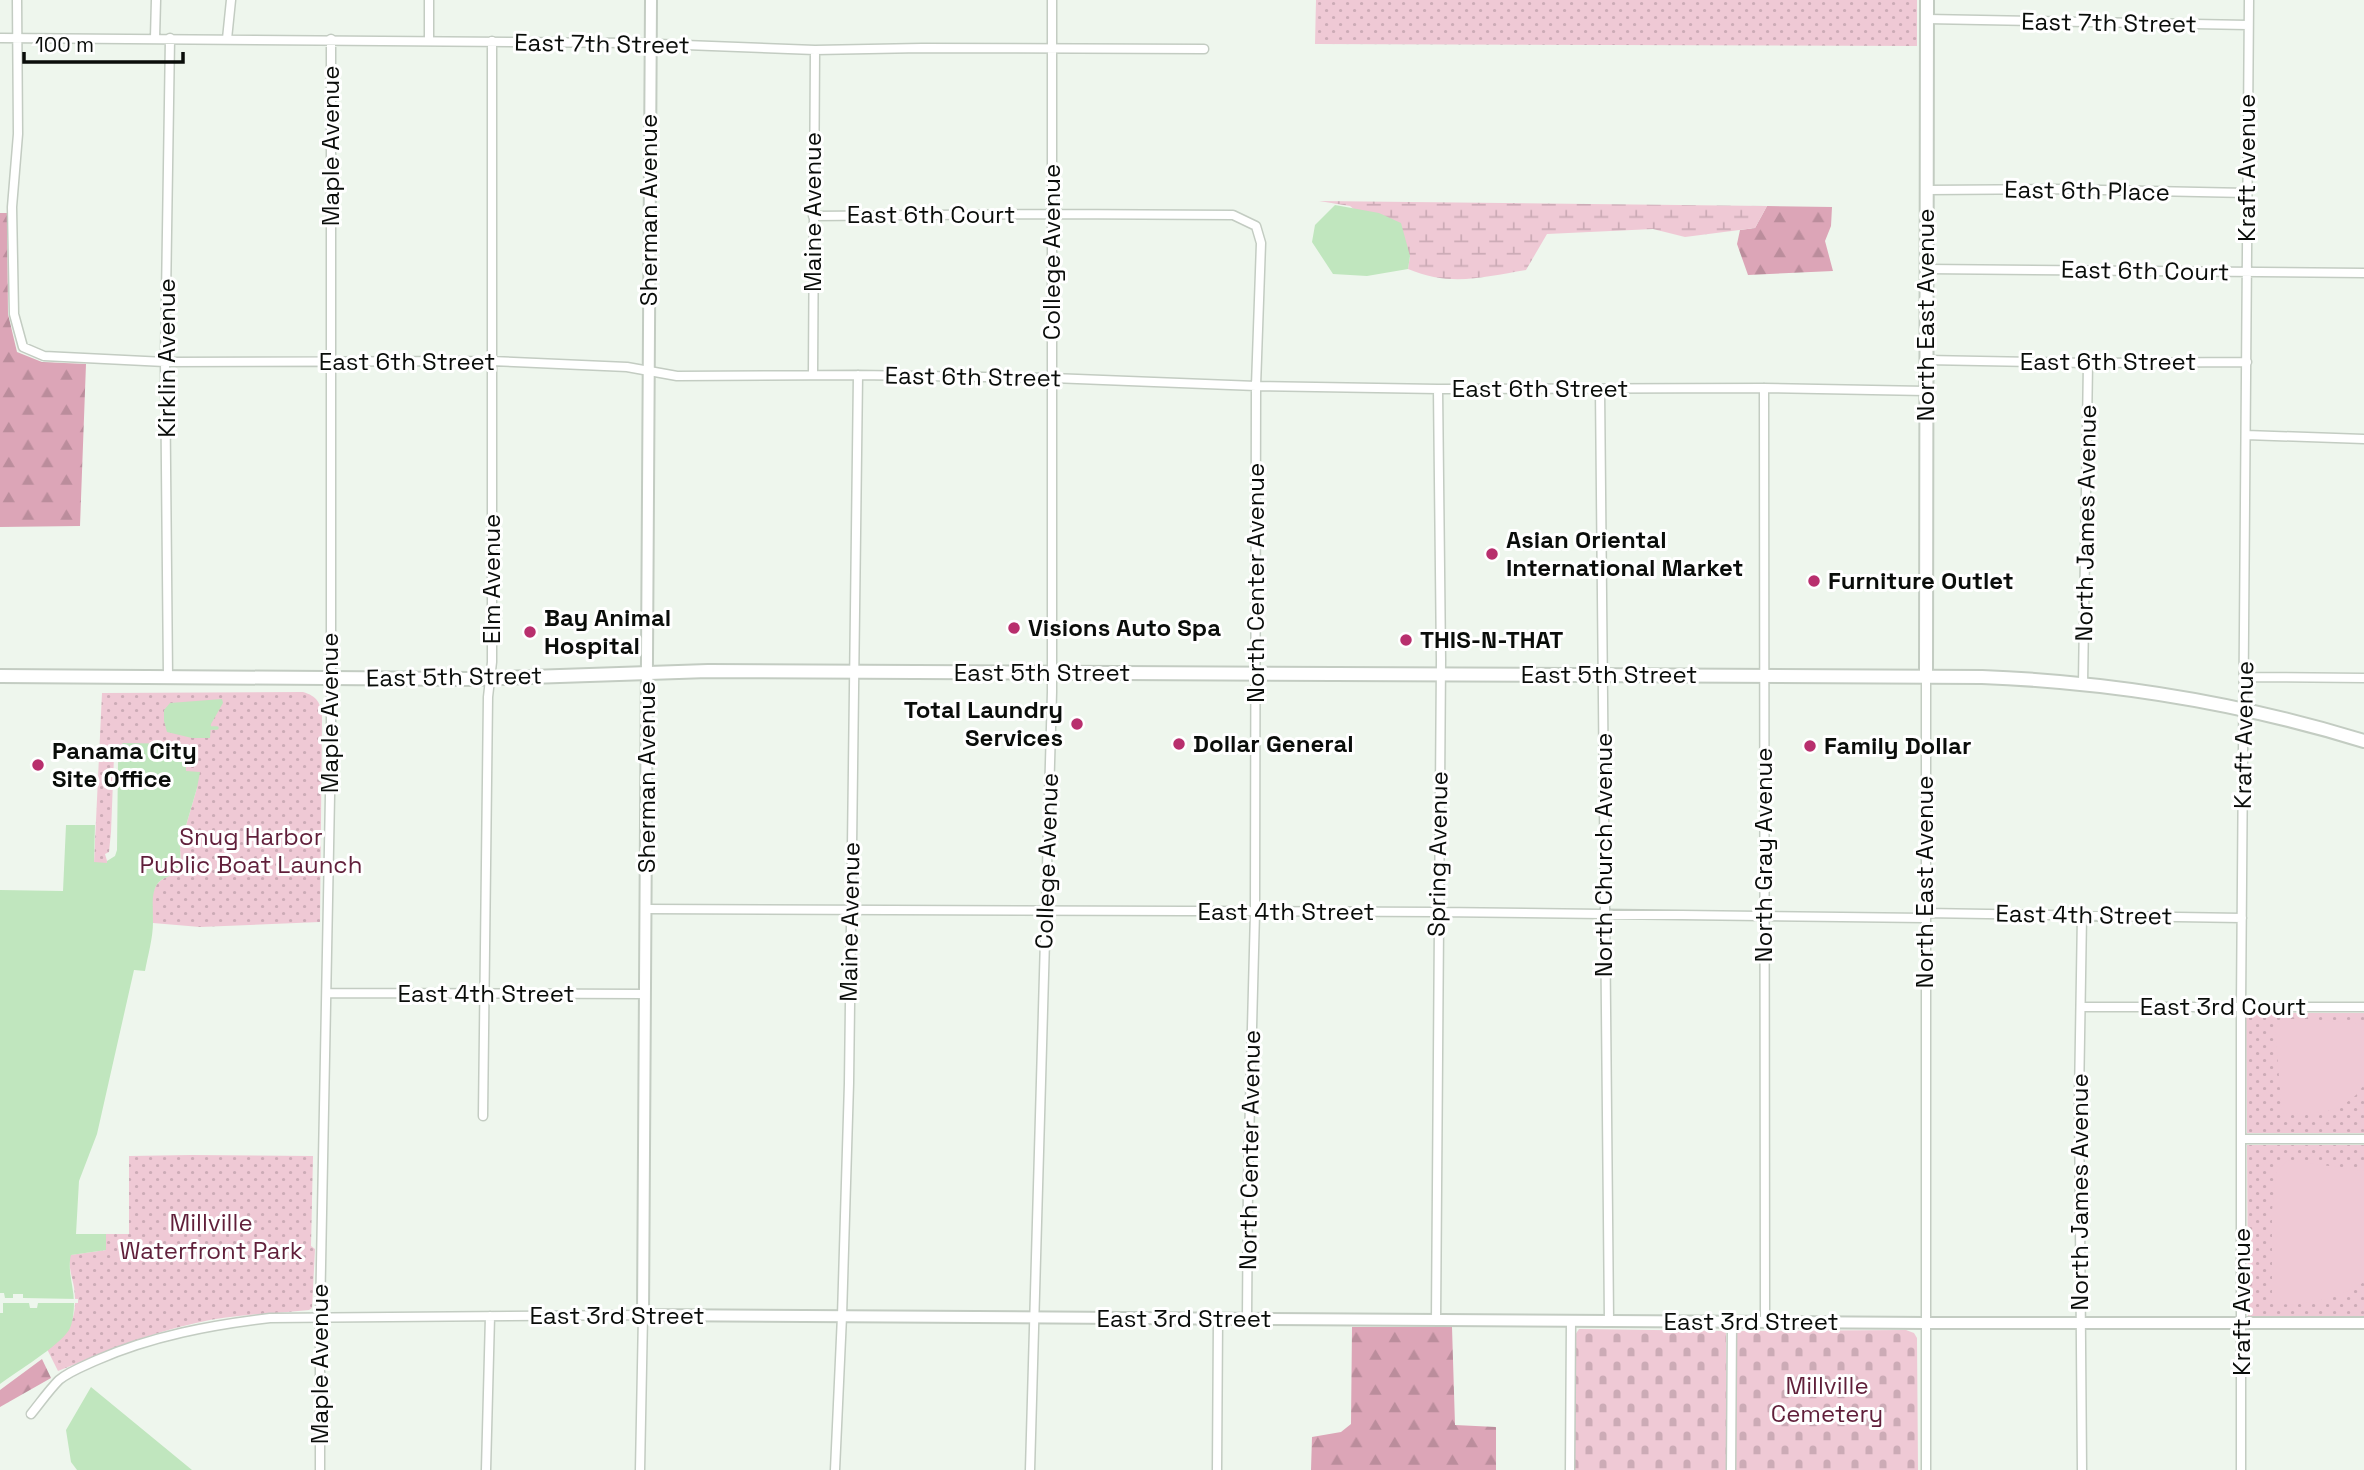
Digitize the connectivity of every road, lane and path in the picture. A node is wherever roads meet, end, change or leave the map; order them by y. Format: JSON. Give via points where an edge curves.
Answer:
{"nodes":[{"id":1,"x":17,"y":0,"type":"edge"},
{"id":2,"x":156,"y":0,"type":"edge"},
{"id":3,"x":231,"y":0,"type":"edge"},
{"id":4,"x":429,"y":0,"type":"edge"},
{"id":5,"x":651,"y":0,"type":"edge"},
{"id":6,"x":1052,"y":0,"type":"edge"},
{"id":7,"x":1927,"y":0,"type":"edge"},
{"id":8,"x":2249,"y":0,"type":"edge"},
{"id":9,"x":1927,"y":19,"type":"junction"},
{"id":10,"x":2248,"y":25,"type":"junction"},
{"id":11,"x":0,"y":38,"type":"edge"},
{"id":12,"x":17,"y":38,"type":"junction"},
{"id":13,"x":155,"y":38,"type":"junction"},
{"id":14,"x":170,"y":38,"type":"junction"},
{"id":15,"x":227,"y":39,"type":"junction"},
{"id":16,"x":331,"y":39,"type":"junction"},
{"id":17,"x":429,"y":40,"type":"junction"},
{"id":18,"x":492,"y":41,"type":"junction"},
{"id":19,"x":650,"y":44,"type":"junction"},
{"id":20,"x":1204,"y":49,"type":"dead end"},
{"id":21,"x":815,"y":50,"type":"junction"},
{"id":22,"x":1052,"y":50,"type":"junction"},
{"id":23,"x":1927,"y":190,"type":"junction"},
{"id":24,"x":2247,"y":193,"type":"junction"},
{"id":25,"x":0,"y":207,"type":"edge"},
{"id":26,"x":12,"y":207,"type":"junction"},
{"id":27,"x":1052,"y":214,"type":"junction"},
{"id":28,"x":813,"y":216,"type":"junction"},
{"id":29,"x":1256,"y":226,"type":"joint"},
{"id":30,"x":1926,"y":269,"type":"junction"},
{"id":31,"x":2247,"y":272,"type":"junction"},
{"id":32,"x":2364,"y":273,"type":"edge"},
{"id":33,"x":1926,"y":360,"type":"junction"},
{"id":34,"x":491,"y":361,"type":"junction"},
{"id":35,"x":165,"y":362,"type":"junction"},
{"id":36,"x":330,"y":362,"type":"junction"},
{"id":37,"x":2247,"y":362,"type":"junction"},
{"id":38,"x":2088,"y":363,"type":"junction"},
{"id":39,"x":649,"y":372,"type":"junction"},
{"id":40,"x":813,"y":375,"type":"junction"},
{"id":41,"x":858,"y":375,"type":"junction"},
{"id":42,"x":1052,"y":378,"type":"junction"},
{"id":43,"x":1256,"y":386,"type":"junction"},
{"id":44,"x":1764,"y":388,"type":"junction"},
{"id":45,"x":1438,"y":389,"type":"junction"},
{"id":46,"x":1600,"y":389,"type":"junction"},
{"id":47,"x":1926,"y":391,"type":"junction"},
{"id":48,"x":2246,"y":435,"type":"junction"},
{"id":49,"x":2364,"y":439,"type":"edge"},
{"id":50,"x":647,"y":672,"type":"junction"},
{"id":51,"x":854,"y":672,"type":"junction"},
{"id":52,"x":1052,"y":673,"type":"junction"},
{"id":53,"x":1255,"y":673,"type":"junction"},
{"id":54,"x":1440,"y":674,"type":"junction"},
{"id":55,"x":1602,"y":675,"type":"junction"},
{"id":56,"x":0,"y":676,"type":"edge"},
{"id":57,"x":1764,"y":676,"type":"junction"},
{"id":58,"x":1926,"y":676,"type":"junction"},
{"id":59,"x":169,"y":677,"type":"junction"},
{"id":60,"x":2245,"y":677,"type":"junction"},
{"id":61,"x":330,"y":678,"type":"junction"},
{"id":62,"x":490,"y":678,"type":"junction"},
{"id":63,"x":2364,"y":678,"type":"edge"},
{"id":64,"x":2083,"y":684,"type":"junction"},
{"id":65,"x":2245,"y":710,"type":"junction"},
{"id":66,"x":2364,"y":741,"type":"edge"},
{"id":67,"x":646,"y":909,"type":"junction"},
{"id":68,"x":1046,"y":909,"type":"junction"},
{"id":69,"x":850,"y":911,"type":"junction"},
{"id":70,"x":1255,"y":912,"type":"junction"},
{"id":71,"x":1437,"y":912,"type":"junction"},
{"id":72,"x":1604,"y":914,"type":"junction"},
{"id":73,"x":1763,"y":915,"type":"junction"},
{"id":74,"x":1925,"y":915,"type":"junction"},
{"id":75,"x":2082,"y":915,"type":"junction"},
{"id":76,"x":2242,"y":918,"type":"junction"},
{"id":77,"x":327,"y":993,"type":"junction"},
{"id":78,"x":484,"y":994,"type":"junction"},
{"id":79,"x":645,"y":994,"type":"junction"},
{"id":80,"x":2081,"y":1007,"type":"junction"},
{"id":81,"x":2241,"y":1007,"type":"junction"},
{"id":82,"x":2364,"y":1007,"type":"edge"},
{"id":83,"x":483,"y":1116,"type":"dead end"},
{"id":84,"x":2241,"y":1139,"type":"junction"},
{"id":85,"x":2364,"y":1139,"type":"edge"},
{"id":86,"x":643,"y":1315,"type":"junction"},
{"id":87,"x":320,"y":1317,"type":"junction"},
{"id":88,"x":490,"y":1317,"type":"junction"},
{"id":89,"x":842,"y":1317,"type":"junction"},
{"id":90,"x":1034,"y":1318,"type":"junction"},
{"id":91,"x":1218,"y":1319,"type":"junction"},
{"id":92,"x":1247,"y":1319,"type":"junction"},
{"id":93,"x":1436,"y":1320,"type":"junction"},
{"id":94,"x":1571,"y":1321,"type":"junction"},
{"id":95,"x":1609,"y":1321,"type":"junction"},
{"id":96,"x":1732,"y":1322,"type":"junction"},
{"id":97,"x":1765,"y":1322,"type":"junction"},
{"id":98,"x":2081,"y":1322,"type":"junction"},
{"id":99,"x":1926,"y":1323,"type":"junction"},
{"id":100,"x":2242,"y":1323,"type":"junction"},
{"id":101,"x":2364,"y":1323,"type":"edge"},
{"id":102,"x":31,"y":1413,"type":"dead end"},
{"id":103,"x":320,"y":1470,"type":"edge"},
{"id":104,"x":486,"y":1470,"type":"edge"},
{"id":105,"x":640,"y":1470,"type":"edge"},
{"id":106,"x":835,"y":1470,"type":"edge"},
{"id":107,"x":1030,"y":1470,"type":"edge"},
{"id":108,"x":1217,"y":1470,"type":"edge"},
{"id":109,"x":1570,"y":1470,"type":"edge"},
{"id":110,"x":1731,"y":1470,"type":"edge"},
{"id":111,"x":1926,"y":1470,"type":"edge"},
{"id":112,"x":2082,"y":1470,"type":"edge"},
{"id":113,"x":2241,"y":1470,"type":"edge"}],
"edges":[{"from":1,"to":12,"type":"street"},
{"from":2,"to":13,"type":"street"},
{"from":3,"to":15,"type":"street"},
{"from":4,"to":17,"type":"street"},
{"from":5,"to":19,"type":"street","name":"Sherman Avenue"},
{"from":6,"to":22,"type":"street","name":"College Avenue"},
{"from":7,"to":9,"type":"main road","name":"North East Avenue"},
{"from":8,"to":10,"type":"street","name":"Kraft Avenue"},
{"from":9,"to":10,"type":"street","name":"East 7th Street"},
{"from":9,"to":23,"type":"main road","name":"North East Avenue"},
{"from":10,"to":24,"type":"street","name":"Kraft Avenue"},
{"from":11,"to":12,"type":"street","name":"East 7th Street"},
{"from":12,"to":13,"type":"street","name":"East 7th Street"},
{"from":12,"to":26,"type":"street","via":[[18,134]]},
{"from":13,"to":14,"type":"street","name":"East 7th Street"},
{"from":14,"to":15,"type":"street","name":"East 7th Street"},
{"from":14,"to":35,"type":"street","name":"Kirklin Avenue"},
{"from":15,"to":16,"type":"street","name":"East 7th Street"},
{"from":16,"to":17,"type":"street","name":"East 7th Street"},
{"from":16,"to":36,"type":"street","name":"Maple Avenue"},
{"from":17,"to":18,"type":"street","name":"East 7th Street"},
{"from":18,"to":19,"type":"street","name":"East 7th Street"},
{"from":18,"to":34,"type":"street","name":"Elm Avenue"},
{"from":19,"to":21,"type":"street","name":"East 7th Street"},
{"from":19,"to":39,"type":"street","name":"Sherman Avenue"},
{"from":20,"to":22,"type":"street","name":"East 7th Street"},
{"from":21,"to":22,"type":"street","name":"East 7th Street"},
{"from":21,"to":28,"type":"street","name":"Maine Avenue"},
{"from":22,"to":27,"type":"street","name":"College Avenue"},
{"from":23,"to":24,"type":"street","name":"East 6th Place"},
{"from":23,"to":30,"type":"main road","name":"North East Avenue"},
{"from":24,"to":31,"type":"street","name":"Kraft Avenue"},
{"from":25,"to":26,"type":"street"},
{"from":26,"to":35,"type":"street","name":"East 6th Street","via":[[13,314],[23,347],[44,356]]},
{"from":27,"to":28,"type":"street","name":"East 6th Court"},
{"from":27,"to":29,"type":"street","name":"East 6th Court","via":[[1233,215]]},
{"from":27,"to":42,"type":"street","name":"College Avenue"},
{"from":28,"to":40,"type":"street","name":"Maine Avenue"},
{"from":29,"to":43,"type":"street","name":"North Center Avenue","via":[[1261,243]]},
{"from":30,"to":31,"type":"street","name":"East 6th Court"},
{"from":30,"to":33,"type":"main road","name":"North East Avenue"},
{"from":31,"to":32,"type":"street","name":"East 6th Court"},
{"from":31,"to":37,"type":"street","name":"Kraft Avenue"},
{"from":33,"to":38,"type":"street","name":"East 6th Street"},
{"from":33,"to":47,"type":"main road","name":"North East Avenue"},
{"from":34,"to":36,"type":"street","name":"East 6th Street"},
{"from":34,"to":39,"type":"street","name":"East 6th Street"},
{"from":34,"to":62,"type":"street","name":"Elm Avenue"},
{"from":35,"to":36,"type":"street","name":"East 6th Street"},
{"from":35,"to":59,"type":"street","name":"Kirklin Avenue"},
{"from":36,"to":61,"type":"street","name":"Maple Avenue"},
{"from":37,"to":38,"type":"street","name":"East 6th Street"},
{"from":37,"to":48,"type":"street","name":"Kraft Avenue"},
{"from":38,"to":64,"type":"street","name":"North James Avenue"},
{"from":39,"to":40,"type":"street","name":"East 6th Street"},
{"from":39,"to":50,"type":"street","name":"Sherman Avenue"},
{"from":40,"to":41,"type":"street","name":"East 6th Street"},
{"from":41,"to":42,"type":"street","name":"East 6th Street"},
{"from":41,"to":51,"type":"street","name":"Maine Avenue"},
{"from":42,"to":43,"type":"street","name":"East 6th Street"},
{"from":42,"to":52,"type":"street","name":"College Avenue"},
{"from":43,"to":45,"type":"street","name":"East 6th Street"},
{"from":43,"to":53,"type":"street","name":"North Center Avenue"},
{"from":44,"to":46,"type":"street","name":"East 6th Street"},
{"from":44,"to":47,"type":"street","name":"East 6th Street"},
{"from":44,"to":57,"type":"street","name":"North Gray Avenue"},
{"from":45,"to":46,"type":"street","name":"East 6th Street"},
{"from":45,"to":54,"type":"street","name":"Spring Avenue"},
{"from":46,"to":55,"type":"street","name":"North Church Avenue"},
{"from":47,"to":58,"type":"main road","name":"North East Avenue"},
{"from":48,"to":49,"type":"street"},
{"from":48,"to":60,"type":"street","name":"Kraft Avenue"},
{"from":50,"to":51,"type":"main road","name":"East 5th Street"},
{"from":50,"to":62,"type":"main road","name":"East 5th Street"},
{"from":50,"to":67,"type":"street","name":"Sherman Avenue"},
{"from":51,"to":52,"type":"main road","name":"East 5th Street"},
{"from":51,"to":69,"type":"street","name":"Maine Avenue"},
{"from":52,"to":53,"type":"main road","name":"East 5th Street"},
{"from":52,"to":68,"type":"street","name":"College Avenue"},
{"from":53,"to":54,"type":"main road","name":"East 5th Street"},
{"from":53,"to":70,"type":"street","name":"North Center Avenue"},
{"from":54,"to":55,"type":"main road","name":"East 5th Street"},
{"from":54,"to":71,"type":"street","name":"Spring Avenue"},
{"from":55,"to":57,"type":"main road","name":"East 5th Street"},
{"from":55,"to":72,"type":"street","name":"North Church Avenue"},
{"from":56,"to":59,"type":"main road","name":"East 5th Street"},
{"from":57,"to":58,"type":"main road","name":"East 5th Street"},
{"from":57,"to":73,"type":"street","name":"North Gray Avenue"},
{"from":58,"to":64,"type":"main road","name":"East 5th Street"},
{"from":58,"to":74,"type":"street","name":"North East Avenue"},
{"from":59,"to":61,"type":"main road","name":"East 5th Street"},
{"from":60,"to":63,"type":"street"},
{"from":60,"to":65,"type":"street","name":"Kraft Avenue"},
{"from":61,"to":62,"type":"main road","name":"East 5th Street"},
{"from":61,"to":77,"type":"street","name":"Maple Avenue"},
{"from":62,"to":78,"type":"street","name":"Elm Avenue"},
{"from":64,"to":65,"type":"main road","name":"East 5th Street"},
{"from":65,"to":66,"type":"main road","name":"East 5th Street"},
{"from":65,"to":76,"type":"street","name":"Kraft Avenue"},
{"from":67,"to":69,"type":"street","name":"East 4th Street"},
{"from":67,"to":79,"type":"street","name":"Sherman Avenue"},
{"from":68,"to":69,"type":"street","name":"East 4th Street"},
{"from":68,"to":70,"type":"street","name":"East 4th Street"},
{"from":68,"to":90,"type":"street","name":"College Avenue"},
{"from":69,"to":89,"type":"street","name":"Maine Avenue"},
{"from":70,"to":71,"type":"street","name":"East 4th Street"},
{"from":70,"to":92,"type":"street","name":"North Center Avenue"},
{"from":71,"to":72,"type":"street","name":"East 4th Street"},
{"from":71,"to":93,"type":"street","name":"Spring Avenue"},
{"from":72,"to":73,"type":"street","name":"East 4th Street"},
{"from":72,"to":95,"type":"street","name":"North Church Avenue"},
{"from":73,"to":74,"type":"street","name":"East 4th Street"},
{"from":73,"to":97,"type":"street","name":"North Gray Avenue"},
{"from":74,"to":75,"type":"street","name":"East 4th Street"},
{"from":74,"to":99,"type":"street","name":"North East Avenue"},
{"from":75,"to":76,"type":"street","name":"East 4th Street"},
{"from":75,"to":80,"type":"street","name":"North James Avenue"},
{"from":76,"to":81,"type":"street","name":"Kraft Avenue"},
{"from":77,"to":78,"type":"street","name":"East 4th Street"},
{"from":77,"to":87,"type":"street","name":"Maple Avenue"},
{"from":78,"to":79,"type":"street","name":"East 4th Street"},
{"from":78,"to":83,"type":"street","name":"Elm Avenue"},
{"from":79,"to":86,"type":"street","name":"Sherman Avenue"},
{"from":80,"to":81,"type":"street","name":"East 3rd Court"},
{"from":80,"to":98,"type":"street","name":"North James Avenue"},
{"from":81,"to":82,"type":"street","name":"East 3rd Court"},
{"from":81,"to":84,"type":"street","name":"Kraft Avenue"},
{"from":84,"to":85,"type":"street"},
{"from":84,"to":100,"type":"street","name":"Kraft Avenue"},
{"from":86,"to":88,"type":"street","name":"East 3rd Street"},
{"from":86,"to":89,"type":"street","name":"East 3rd Street"},
{"from":86,"to":105,"type":"street","name":"Sherman Avenue"},
{"from":87,"to":88,"type":"street","name":"East 3rd Street"},
{"from":87,"to":102,"type":"street","name":"East 3rd Street","via":[[195,1329],[128,1346],[72,1371]]},
{"from":87,"to":103,"type":"street","name":"Maple Avenue"},
{"from":88,"to":104,"type":"street"},
{"from":89,"to":90,"type":"street","name":"East 3rd Street"},
{"from":89,"to":106,"type":"street","name":"Maine Avenue"},
{"from":90,"to":91,"type":"street","name":"East 3rd Street"},
{"from":90,"to":107,"type":"street","name":"College Avenue"},
{"from":91,"to":92,"type":"street","name":"East 3rd Street"},
{"from":91,"to":108,"type":"street"},
{"from":92,"to":93,"type":"street","name":"East 3rd Street"},
{"from":93,"to":94,"type":"street","name":"East 3rd Street"},
{"from":94,"to":95,"type":"street","name":"East 3rd Street"},
{"from":94,"to":109,"type":"street"},
{"from":95,"to":96,"type":"street","name":"East 3rd Street"},
{"from":96,"to":97,"type":"street","name":"East 3rd Street"},
{"from":96,"to":110,"type":"street"},
{"from":97,"to":99,"type":"street","name":"East 3rd Street"},
{"from":98,"to":99,"type":"street","name":"East 3rd Street"},
{"from":98,"to":100,"type":"street","name":"East 3rd Street"},
{"from":98,"to":112,"type":"street","name":"North James Avenue"},
{"from":99,"to":111,"type":"street","name":"North East Avenue"},
{"from":100,"to":101,"type":"street","name":"East 3rd Street"},
{"from":100,"to":113,"type":"street","name":"Kraft Avenue"}]}
